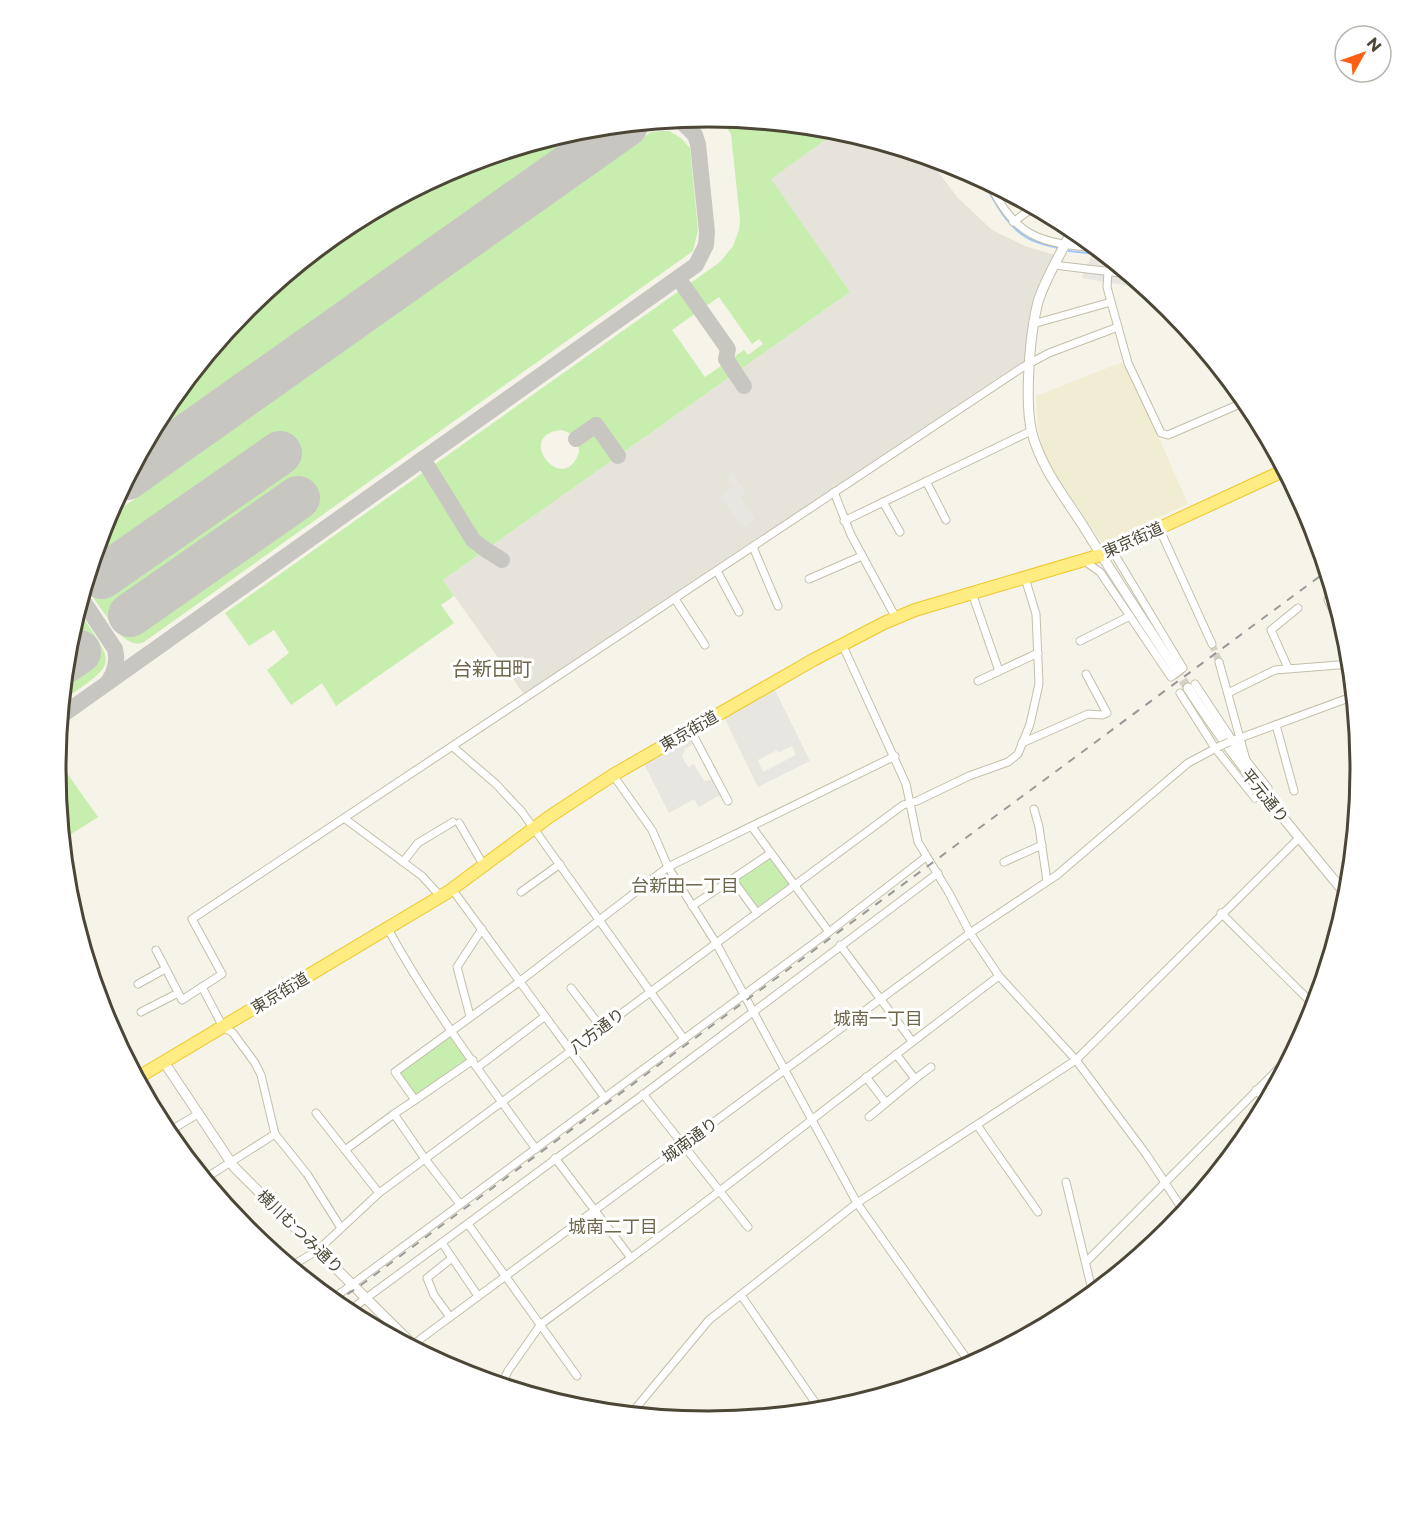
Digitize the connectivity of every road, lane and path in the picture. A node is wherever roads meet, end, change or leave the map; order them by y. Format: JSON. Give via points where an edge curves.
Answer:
{"nodes":[{"id":1,"x":996,"y":195,"type":"edge"},
{"id":2,"x":1027,"y":212,"type":"edge"},
{"id":3,"x":1013,"y":222,"type":"junction"},
{"id":4,"x":1069,"y":238,"type":"edge"},
{"id":5,"x":1066,"y":245,"type":"junction"},
{"id":6,"x":1081,"y":246,"type":"edge"},
{"id":7,"x":1054,"y":265,"type":"junction"},
{"id":8,"x":1108,"y":272,"type":"junction"},
{"id":9,"x":1116,"y":273,"type":"edge"},
{"id":10,"x":1111,"y":302,"type":"junction"},
{"id":11,"x":1033,"y":324,"type":"junction"},
{"id":12,"x":1118,"y":327,"type":"junction"},
{"id":13,"x":1031,"y":363,"type":"junction"},
{"id":14,"x":1237,"y":405,"type":"edge"},
{"id":15,"x":1031,"y":431,"type":"junction"},
{"id":16,"x":1279,"y":473,"type":"edge"},
{"id":17,"x":926,"y":481,"type":"junction"},
{"id":18,"x":834,"y":492,"type":"junction"},
{"id":19,"x":883,"y":502,"type":"junction"},
{"id":20,"x":946,"y":520,"type":"dead end"},
{"id":21,"x":844,"y":521,"type":"junction"},
{"id":22,"x":1159,"y":528,"type":"junction"},
{"id":23,"x":900,"y":532,"type":"dead end"},
{"id":24,"x":753,"y":547,"type":"junction"},
{"id":25,"x":1106,"y":552,"type":"junction"},
{"id":26,"x":862,"y":556,"type":"junction"},
{"id":27,"x":1083,"y":560,"type":"junction"},
{"id":28,"x":717,"y":571,"type":"junction"},
{"id":29,"x":1025,"y":578,"type":"junction"},
{"id":30,"x":809,"y":579,"type":"dead end"},
{"id":31,"x":972,"y":593,"type":"junction"},
{"id":32,"x":675,"y":599,"type":"junction"},
{"id":33,"x":778,"y":606,"type":"dead end"},
{"id":34,"x":1298,"y":608,"type":"dead end"},
{"id":35,"x":739,"y":612,"type":"dead end"},
{"id":36,"x":1130,"y":616,"type":"junction"},
{"id":37,"x":896,"y":618,"type":"junction"},
{"id":38,"x":1080,"y":640,"type":"dead end"},
{"id":39,"x":1212,"y":644,"type":"tunnel mouth"},
{"id":40,"x":705,"y":645,"type":"dead end"},
{"id":41,"x":842,"y":645,"type":"junction"},
{"id":42,"x":1038,"y":653,"type":"junction"},
{"id":43,"x":1219,"y":662,"type":"tunnel mouth"},
{"id":44,"x":1342,"y":664,"type":"edge"},
{"id":45,"x":1288,"y":668,"type":"junction"},
{"id":46,"x":1175,"y":669,"type":"tunnel mouth"},
{"id":47,"x":999,"y":671,"type":"junction"},
{"id":48,"x":1086,"y":674,"type":"dead end"},
{"id":49,"x":978,"y":681,"type":"dead end"},
{"id":50,"x":1188,"y":688,"type":"junction"},
{"id":51,"x":1228,"y":693,"type":"junction"},
{"id":52,"x":1347,"y":699,"type":"edge"},
{"id":53,"x":1276,"y":725,"type":"junction"},
{"id":54,"x":691,"y":730,"type":"junction"},
{"id":55,"x":1241,"y":737,"type":"junction"},
{"id":56,"x":1231,"y":741,"type":"junction"},
{"id":57,"x":1022,"y":743,"type":"junction"},
{"id":58,"x":453,"y":747,"type":"junction"},
{"id":59,"x":1217,"y":748,"type":"junction"},
{"id":60,"x":895,"y":756,"type":"junction"},
{"id":61,"x":1246,"y":760,"type":"junction"},
{"id":62,"x":613,"y":775,"type":"junction"},
{"id":63,"x":1294,"y":791,"type":"dead end"},
{"id":64,"x":728,"y":801,"type":"dead end"},
{"id":65,"x":910,"y":802,"type":"junction"},
{"id":66,"x":1034,"y":809,"type":"dead end"},
{"id":67,"x":344,"y":818,"type":"junction"},
{"id":68,"x":752,"y":826,"type":"junction"},
{"id":69,"x":533,"y":828,"type":"junction"},
{"id":70,"x":1299,"y":838,"type":"junction"},
{"id":71,"x":1042,"y":845,"type":"junction"},
{"id":72,"x":771,"y":853,"type":"junction"},
{"id":73,"x":926,"y":858,"type":"junction"},
{"id":74,"x":403,"y":862,"type":"junction"},
{"id":75,"x":1004,"y":862,"type":"dead end"},
{"id":76,"x":560,"y":864,"type":"junction"},
{"id":77,"x":483,"y":866,"type":"junction"},
{"id":78,"x":668,"y":867,"type":"junction"},
{"id":79,"x":938,"y":873,"type":"junction"},
{"id":80,"x":732,"y":879,"type":"junction"},
{"id":81,"x":1047,"y":881,"type":"junction"},
{"id":82,"x":795,"y":885,"type":"junction"},
{"id":83,"x":1340,"y":888,"type":"edge"},
{"id":84,"x":452,"y":889,"type":"junction"},
{"id":85,"x":521,"y":892,"type":"dead end"},
{"id":86,"x":441,"y":897,"type":"junction"},
{"id":87,"x":693,"y":906,"type":"junction"},
{"id":88,"x":757,"y":912,"type":"junction"},
{"id":89,"x":1221,"y":913,"type":"junction"},
{"id":90,"x":600,"y":920,"type":"junction"},
{"id":91,"x":388,"y":929,"type":"junction"},
{"id":92,"x":482,"y":929,"type":"junction"},
{"id":93,"x":829,"y":932,"type":"junction"},
{"id":94,"x":970,"y":933,"type":"junction"},
{"id":95,"x":716,"y":943,"type":"junction"},
{"id":96,"x":840,"y":945,"type":"junction"},
{"id":97,"x":156,"y":950,"type":"dead end"},
{"id":98,"x":165,"y":969,"type":"junction"},
{"id":99,"x":999,"y":976,"type":"junction"},
{"id":100,"x":519,"y":982,"type":"junction"},
{"id":101,"x":138,"y":984,"type":"dead end"},
{"id":102,"x":202,"y":987,"type":"junction"},
{"id":103,"x":571,"y":988,"type":"dead end"},
{"id":104,"x":650,"y":991,"type":"junction"},
{"id":105,"x":178,"y":993,"type":"junction"},
{"id":106,"x":743,"y":995,"type":"junction"},
{"id":107,"x":880,"y":998,"type":"junction"},
{"id":108,"x":1308,"y":999,"type":"edge"},
{"id":109,"x":753,"y":1011,"type":"junction"},
{"id":110,"x":141,"y":1012,"type":"dead end"},
{"id":111,"x":470,"y":1016,"type":"junction"},
{"id":112,"x":544,"y":1017,"type":"junction"},
{"id":113,"x":224,"y":1027,"type":"junction"},
{"id":114,"x":601,"y":1027,"type":"junction"},
{"id":115,"x":452,"y":1030,"type":"junction"},
{"id":116,"x":684,"y":1039,"type":"junction"},
{"id":117,"x":912,"y":1041,"type":"junction"},
{"id":118,"x":570,"y":1051,"type":"junction"},
{"id":119,"x":896,"y":1054,"type":"junction"},
{"id":120,"x":473,"y":1060,"type":"junction"},
{"id":121,"x":1076,"y":1060,"type":"junction"},
{"id":122,"x":164,"y":1062,"type":"junction"},
{"id":123,"x":478,"y":1067,"type":"junction"},
{"id":124,"x":931,"y":1067,"type":"dead end"},
{"id":125,"x":784,"y":1070,"type":"junction"},
{"id":126,"x":1276,"y":1070,"type":"edge"},
{"id":127,"x":143,"y":1074,"type":"edge"},
{"id":128,"x":866,"y":1077,"type":"junction"},
{"id":129,"x":915,"y":1079,"type":"junction"},
{"id":130,"x":1256,"y":1090,"type":"junction"},
{"id":131,"x":644,"y":1094,"type":"junction"},
{"id":132,"x":1262,"y":1096,"type":"edge"},
{"id":133,"x":605,"y":1098,"type":"junction"},
{"id":134,"x":415,"y":1100,"type":"junction"},
{"id":135,"x":501,"y":1102,"type":"junction"},
{"id":136,"x":886,"y":1103,"type":"junction"},
{"id":137,"x":316,"y":1113,"type":"dead end"},
{"id":138,"x":198,"y":1114,"type":"junction"},
{"id":139,"x":394,"y":1114,"type":"junction"},
{"id":140,"x":869,"y":1117,"type":"dead end"},
{"id":141,"x":811,"y":1121,"type":"junction"},
{"id":142,"x":977,"y":1125,"type":"junction"},
{"id":143,"x":175,"y":1128,"type":"edge"},
{"id":144,"x":275,"y":1134,"type":"junction"},
{"id":145,"x":684,"y":1145,"type":"junction"},
{"id":146,"x":537,"y":1149,"type":"junction"},
{"id":147,"x":345,"y":1150,"type":"junction"},
{"id":148,"x":555,"y":1158,"type":"junction"},
{"id":149,"x":425,"y":1159,"type":"junction"},
{"id":150,"x":230,"y":1163,"type":"junction"},
{"id":151,"x":210,"y":1175,"type":"edge"},
{"id":152,"x":1066,"y":1182,"type":"dead end"},
{"id":153,"x":1165,"y":1182,"type":"junction"},
{"id":154,"x":379,"y":1192,"type":"junction"},
{"id":155,"x":720,"y":1192,"type":"junction"},
{"id":156,"x":857,"y":1203,"type":"junction"},
{"id":157,"x":460,"y":1204,"type":"junction"},
{"id":158,"x":1180,"y":1206,"type":"edge"},
{"id":159,"x":595,"y":1210,"type":"junction"},
{"id":160,"x":1038,"y":1212,"type":"dead end"},
{"id":161,"x":468,"y":1224,"type":"junction"},
{"id":162,"x":748,"y":1227,"type":"dead end"},
{"id":163,"x":341,"y":1228,"type":"junction"},
{"id":164,"x":442,"y":1243,"type":"junction"},
{"id":165,"x":318,"y":1250,"type":"junction"},
{"id":166,"x":452,"y":1258,"type":"junction"},
{"id":167,"x":631,"y":1258,"type":"junction"},
{"id":168,"x":1086,"y":1262,"type":"junction"},
{"id":169,"x":297,"y":1263,"type":"edge"},
{"id":170,"x":506,"y":1275,"type":"junction"},
{"id":171,"x":353,"y":1284,"type":"junction"},
{"id":172,"x":1091,"y":1285,"type":"edge"},
{"id":173,"x":339,"y":1294,"type":"edge"},
{"id":174,"x":741,"y":1295,"type":"junction"},
{"id":175,"x":478,"y":1296,"type":"junction"},
{"id":176,"x":367,"y":1298,"type":"junction"},
{"id":177,"x":355,"y":1306,"type":"edge"},
{"id":178,"x":450,"y":1317,"type":"junction"},
{"id":179,"x":541,"y":1324,"type":"junction"},
{"id":180,"x":400,"y":1333,"type":"edge"},
{"id":181,"x":417,"y":1342,"type":"edge"},
{"id":182,"x":966,"y":1358,"type":"edge"},
{"id":183,"x":577,"y":1376,"type":"dead end"},
{"id":184,"x":504,"y":1379,"type":"edge"},
{"id":185,"x":814,"y":1403,"type":"edge"},
{"id":186,"x":636,"y":1408,"type":"edge"}],
"edges":[{"from":1,"to":3,"type":"street"},
{"from":2,"to":3,"type":"street"},
{"from":3,"to":5,"type":"street","via":[[1028,234]]},
{"from":4,"to":5,"type":"street"},
{"from":5,"to":6,"type":"street"},
{"from":5,"to":7,"type":"street"},
{"from":7,"to":8,"type":"street"},
{"from":7,"to":11,"type":"street"},
{"from":8,"to":9,"type":"street"},
{"from":8,"to":10,"type":"street"},
{"from":10,"to":11,"type":"street"},
{"from":10,"to":12,"type":"street"},
{"from":11,"to":13,"type":"street"},
{"from":12,"to":13,"type":"street"},
{"from":12,"to":14,"type":"street","via":[[1128,363],[1161,433],[1168,435]]},
{"from":13,"to":15,"type":"street"},
{"from":13,"to":18,"type":"street"},
{"from":15,"to":17,"type":"street"},
{"from":15,"to":25,"type":"street","via":[[1046,468]]},
{"from":16,"to":22,"type":"highway","name":"東京街道"},
{"from":17,"to":19,"type":"street"},
{"from":17,"to":20,"type":"street"},
{"from":18,"to":21,"type":"street"},
{"from":18,"to":24,"type":"street"},
{"from":19,"to":21,"type":"street"},
{"from":19,"to":23,"type":"street"},
{"from":21,"to":26,"type":"street"},
{"from":22,"to":25,"type":"highway","name":"東京街道"},
{"from":22,"to":39,"type":"street"},
{"from":24,"to":28,"type":"street"},
{"from":24,"to":33,"type":"street"},
{"from":25,"to":27,"type":"highway","name":"東京街道"},
{"from":25,"to":36,"type":"street","via":[[1183,668],[1170,676]]},
{"from":25,"to":46,"type":"street"},
{"from":26,"to":30,"type":"street"},
{"from":26,"to":37,"type":"street"},
{"from":27,"to":29,"type":"highway","name":"東京街道"},
{"from":27,"to":36,"type":"street","via":[[1100,572]]},
{"from":28,"to":32,"type":"street"},
{"from":28,"to":35,"type":"street"},
{"from":29,"to":31,"type":"highway","name":"東京街道"},
{"from":29,"to":42,"type":"street","via":[[1036,614]]},
{"from":31,"to":37,"type":"highway","name":"東京街道"},
{"from":31,"to":47,"type":"street"},
{"from":32,"to":40,"type":"street"},
{"from":32,"to":58,"type":"street"},
{"from":34,"to":45,"type":"street","via":[[1271,630]]},
{"from":36,"to":38,"type":"street"},
{"from":37,"to":41,"type":"highway","name":"東京街道"},
{"from":41,"to":54,"type":"highway","name":"東京街道"},
{"from":41,"to":60,"type":"street"},
{"from":42,"to":47,"type":"street"},
{"from":42,"to":57,"type":"street","via":[[1039,684]]},
{"from":43,"to":51,"type":"street"},
{"from":44,"to":45,"type":"street"},
{"from":45,"to":51,"type":"street","via":[[1275,670]]},
{"from":47,"to":49,"type":"street"},
{"from":48,"to":57,"type":"street","via":[[1107,713],[1088,714]]},
{"from":50,"to":56,"type":"street"},
{"from":50,"to":59,"type":"street"},
{"from":50,"to":70,"type":"street","name":"平元通り","via":[[1221,740]]},
{"from":51,"to":55,"type":"street"},
{"from":52,"to":53,"type":"street","name":"城南通り"},
{"from":53,"to":55,"type":"street","name":"城南通り"},
{"from":53,"to":63,"type":"street"},
{"from":54,"to":62,"type":"highway","name":"東京街道"},
{"from":54,"to":64,"type":"street"},
{"from":55,"to":56,"type":"street","name":"城南通り"},
{"from":55,"to":61,"type":"street"},
{"from":56,"to":59,"type":"street","name":"城南通り","bridge":true},
{"from":56,"to":61,"type":"street"},
{"from":57,"to":65,"type":"street","name":"八方通り","via":[[1018,754],[1008,762]]},
{"from":58,"to":67,"type":"street"},
{"from":58,"to":69,"type":"street","via":[[496,784]]},
{"from":59,"to":61,"type":"street","bridge":true,"via":[[1255,798],[1268,788]]},
{"from":59,"to":81,"type":"street","name":"城南通り","via":[[1188,763]]},
{"from":60,"to":65,"type":"street"},
{"from":60,"to":68,"type":"street"},
{"from":62,"to":69,"type":"highway","name":"東京街道"},
{"from":62,"to":78,"type":"street","via":[[652,830]]},
{"from":65,"to":73,"type":"street","via":[[918,842]]},
{"from":65,"to":82,"type":"street","name":"八方通り"},
{"from":66,"to":71,"type":"street"},
{"from":67,"to":74,"type":"street"},
{"from":67,"to":102,"type":"street","via":[[192,919],[222,974]]},
{"from":68,"to":72,"type":"street"},
{"from":68,"to":78,"type":"street"},
{"from":69,"to":76,"type":"street"},
{"from":69,"to":77,"type":"highway","name":"東京街道"},
{"from":70,"to":83,"type":"street","name":"平元通り"},
{"from":70,"to":89,"type":"street"},
{"from":71,"to":75,"type":"street"},
{"from":71,"to":81,"type":"street"},
{"from":72,"to":80,"type":"street"},
{"from":72,"to":82,"type":"street"},
{"from":73,"to":79,"type":"street"},
{"from":73,"to":93,"type":"street"},
{"from":74,"to":77,"type":"street","via":[[418,843],[456,823]]},
{"from":74,"to":86,"type":"street"},
{"from":76,"to":85,"type":"street"},
{"from":76,"to":90,"type":"street"},
{"from":77,"to":84,"type":"highway","name":"東京街道"},
{"from":78,"to":87,"type":"street"},
{"from":78,"to":90,"type":"street"},
{"from":79,"to":94,"type":"street"},
{"from":79,"to":96,"type":"street"},
{"from":80,"to":87,"type":"street"},
{"from":80,"to":88,"type":"street"},
{"from":81,"to":94,"type":"street","name":"城南通り"},
{"from":82,"to":88,"type":"street","name":"八方通り"},
{"from":82,"to":93,"type":"street"},
{"from":84,"to":86,"type":"highway","name":"東京街道"},
{"from":84,"to":92,"type":"street"},
{"from":86,"to":91,"type":"highway","name":"東京街道"},
{"from":87,"to":95,"type":"street"},
{"from":88,"to":95,"type":"street","name":"八方通り"},
{"from":89,"to":108,"type":"street"},
{"from":89,"to":121,"type":"street"},
{"from":90,"to":100,"type":"street"},
{"from":90,"to":104,"type":"street"},
{"from":91,"to":113,"type":"highway","name":"東京街道"},
{"from":91,"to":115,"type":"street"},
{"from":92,"to":100,"type":"street"},
{"from":92,"to":111,"type":"street","via":[[457,967]]},
{"from":93,"to":106,"type":"street"},
{"from":94,"to":99,"type":"street"},
{"from":94,"to":107,"type":"street","name":"城南通り"},
{"from":95,"to":104,"type":"street","name":"八方通り"},
{"from":95,"to":106,"type":"street"},
{"from":96,"to":107,"type":"street"},
{"from":96,"to":109,"type":"street"},
{"from":97,"to":98,"type":"street"},
{"from":98,"to":101,"type":"street"},
{"from":98,"to":105,"type":"street"},
{"from":99,"to":117,"type":"street"},
{"from":99,"to":121,"type":"street"},
{"from":100,"to":111,"type":"street"},
{"from":100,"to":112,"type":"street"},
{"from":102,"to":105,"type":"street","via":[[182,1000]]},
{"from":102,"to":113,"type":"street"},
{"from":103,"to":114,"type":"street"},
{"from":104,"to":114,"type":"street","name":"八方通り"},
{"from":104,"to":116,"type":"street"},
{"from":105,"to":110,"type":"street"},
{"from":106,"to":109,"type":"street"},
{"from":106,"to":116,"type":"street"},
{"from":107,"to":117,"type":"street"},
{"from":107,"to":125,"type":"street","name":"城南通り"},
{"from":109,"to":125,"type":"street"},
{"from":109,"to":131,"type":"street"},
{"from":111,"to":115,"type":"street"},
{"from":112,"to":118,"type":"street"},
{"from":112,"to":123,"type":"street"},
{"from":113,"to":122,"type":"highway","name":"東京街道"},
{"from":113,"to":144,"type":"street","via":[[233,1033],[261,1075]]},
{"from":114,"to":118,"type":"street","name":"八方通り"},
{"from":115,"to":120,"type":"street"},
{"from":115,"to":134,"type":"street","via":[[395,1072]]},
{"from":116,"to":133,"type":"street"},
{"from":117,"to":119,"type":"street"},
{"from":118,"to":133,"type":"street"},
{"from":118,"to":135,"type":"street","name":"八方通り"},
{"from":119,"to":128,"type":"street"},
{"from":119,"to":129,"type":"street"},
{"from":120,"to":123,"type":"street"},
{"from":120,"to":134,"type":"street"},
{"from":121,"to":142,"type":"street"},
{"from":121,"to":153,"type":"street"},
{"from":122,"to":127,"type":"highway","name":"東京街道"},
{"from":122,"to":138,"type":"street","name":"横川むつみ通り"},
{"from":123,"to":135,"type":"street"},
{"from":124,"to":129,"type":"street"},
{"from":125,"to":141,"type":"street"},
{"from":125,"to":145,"type":"street","name":"城南通り"},
{"from":126,"to":130,"type":"street"},
{"from":128,"to":136,"type":"street"},
{"from":128,"to":141,"type":"street"},
{"from":129,"to":136,"type":"street"},
{"from":130,"to":132,"type":"street"},
{"from":130,"to":153,"type":"street"},
{"from":131,"to":145,"type":"street"},
{"from":131,"to":148,"type":"street"},
{"from":133,"to":146,"type":"street"},
{"from":134,"to":139,"type":"street"},
{"from":135,"to":146,"type":"street"},
{"from":135,"to":149,"type":"street","name":"八方通り"},
{"from":136,"to":140,"type":"street"},
{"from":137,"to":147,"type":"street"},
{"from":138,"to":143,"type":"street"},
{"from":138,"to":150,"type":"street","name":"横川むつみ通り"},
{"from":139,"to":147,"type":"street"},
{"from":139,"to":149,"type":"street"},
{"from":141,"to":155,"type":"street"},
{"from":141,"to":156,"type":"street"},
{"from":142,"to":156,"type":"street"},
{"from":142,"to":160,"type":"street"},
{"from":144,"to":150,"type":"street"},
{"from":144,"to":163,"type":"street","via":[[307,1174]]},
{"from":145,"to":155,"type":"street"},
{"from":145,"to":159,"type":"street","name":"城南通り"},
{"from":146,"to":157,"type":"street"},
{"from":147,"to":154,"type":"street"},
{"from":148,"to":159,"type":"street"},
{"from":148,"to":161,"type":"street"},
{"from":149,"to":154,"type":"street","name":"八方通り"},
{"from":149,"to":157,"type":"street"},
{"from":150,"to":151,"type":"street"},
{"from":150,"to":165,"type":"street","name":"横川むつみ通り"},
{"from":152,"to":168,"type":"street"},
{"from":153,"to":158,"type":"street"},
{"from":153,"to":168,"type":"street"},
{"from":154,"to":163,"type":"street","name":"八方通り"},
{"from":155,"to":162,"type":"street"},
{"from":155,"to":167,"type":"street"},
{"from":156,"to":174,"type":"street"},
{"from":156,"to":182,"type":"street"},
{"from":157,"to":171,"type":"street"},
{"from":159,"to":167,"type":"street"},
{"from":159,"to":170,"type":"street","name":"城南通り"},
{"from":161,"to":164,"type":"street"},
{"from":161,"to":170,"type":"street"},
{"from":163,"to":165,"type":"street","name":"八方通り"},
{"from":164,"to":166,"type":"street"},
{"from":164,"to":176,"type":"street"},
{"from":165,"to":169,"type":"street","name":"八方通り"},
{"from":165,"to":171,"type":"street","name":"横川むつみ通り"},
{"from":166,"to":175,"type":"street"},
{"from":166,"to":178,"type":"street","via":[[427,1278]]},
{"from":167,"to":179,"type":"street"},
{"from":168,"to":172,"type":"street"},
{"from":170,"to":175,"type":"street","name":"城南通り"},
{"from":170,"to":179,"type":"street"},
{"from":171,"to":173,"type":"street"},
{"from":171,"to":176,"type":"street","name":"横川むつみ通り"},
{"from":174,"to":185,"type":"street"},
{"from":174,"to":186,"type":"street","via":[[709,1320]]},
{"from":175,"to":178,"type":"street","name":"城南通り"},
{"from":176,"to":177,"type":"street"},
{"from":176,"to":180,"type":"street","name":"横川むつみ通り"},
{"from":178,"to":181,"type":"street","name":"城南通り"},
{"from":179,"to":183,"type":"street"},
{"from":179,"to":184,"type":"street"}]}
